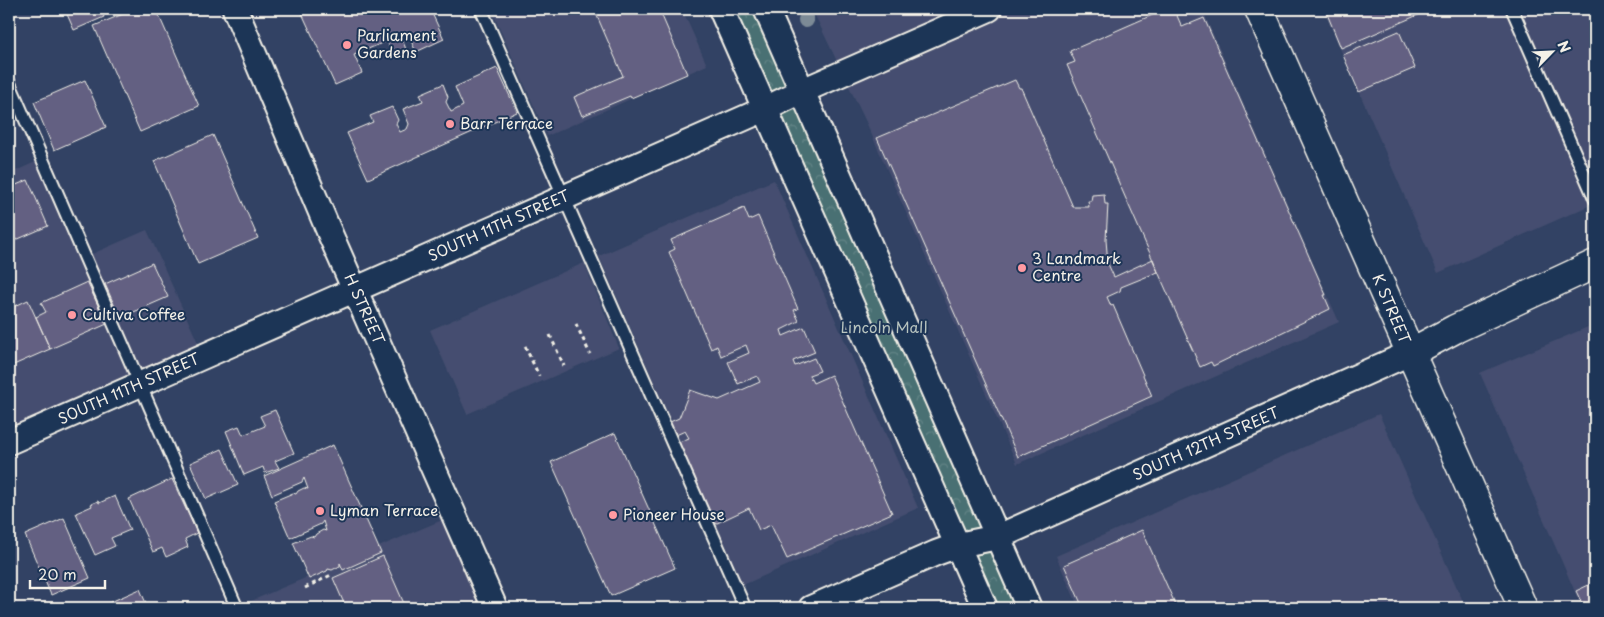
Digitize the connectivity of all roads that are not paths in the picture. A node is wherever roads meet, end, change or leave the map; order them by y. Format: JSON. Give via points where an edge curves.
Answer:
{"nodes":[{"id":1,"x":235,"y":9,"type":"edge"},
{"id":2,"x":481,"y":9,"type":"edge"},
{"id":3,"x":721,"y":9,"type":"edge"},
{"id":4,"x":766,"y":9,"type":"edge"},
{"id":5,"x":989,"y":9,"type":"edge"},
{"id":6,"x":1259,"y":9,"type":"edge"},
{"id":7,"x":1512,"y":9,"type":"edge"},
{"id":8,"x":9,"y":82,"type":"edge"},
{"id":9,"x":802,"y":91,"type":"junction"},
{"id":10,"x":765,"y":109,"type":"junction"},
{"id":11,"x":564,"y":198,"type":"junction"},
{"id":12,"x":1595,"y":199,"type":"edge"},
{"id":13,"x":1595,"y":264,"type":"edge"},
{"id":14,"x":355,"y":289,"type":"junction"},
{"id":15,"x":1410,"y":353,"type":"junction"},
{"id":16,"x":139,"y":384,"type":"junction"},
{"id":17,"x":9,"y":442,"type":"edge"},
{"id":18,"x":998,"y":536,"type":"junction"},
{"id":19,"x":958,"y":545,"type":"junction"},
{"id":20,"x":237,"y":608,"type":"edge"},
{"id":21,"x":495,"y":608,"type":"edge"},
{"id":22,"x":744,"y":608,"type":"edge"},
{"id":23,"x":811,"y":608,"type":"edge"},
{"id":24,"x":985,"y":608,"type":"edge"},
{"id":25,"x":1030,"y":608,"type":"edge"},
{"id":26,"x":1523,"y":608,"type":"edge"}],
"edges":[{"from":1,"to":14,"type":"street","name":"H STREET"},
{"from":2,"to":11,"type":"lane"},
{"from":3,"to":10,"type":"street"},
{"from":4,"to":9,"type":"street"},
{"from":5,"to":9,"type":"street","name":"SOUTH 11TH STREET"},
{"from":6,"to":15,"type":"main road","name":"K STREET"},
{"from":7,"to":12,"type":"lane"},
{"from":8,"to":16,"type":"lane"},
{"from":9,"to":10,"type":"street","name":"SOUTH 11TH STREET"},
{"from":9,"to":18,"type":"street"},
{"from":10,"to":11,"type":"street","name":"SOUTH 11TH STREET"},
{"from":10,"to":19,"type":"street"},
{"from":11,"to":14,"type":"street","name":"SOUTH 11TH STREET"},
{"from":11,"to":22,"type":"lane"},
{"from":13,"to":15,"type":"main road","name":"SOUTH 12TH STREET"},
{"from":14,"to":16,"type":"street","name":"SOUTH 11TH STREET"},
{"from":14,"to":21,"type":"street","name":"H STREET"},
{"from":15,"to":18,"type":"street","name":"SOUTH 12TH STREET"},
{"from":15,"to":26,"type":"main road","name":"K STREET"},
{"from":16,"to":17,"type":"street","name":"SOUTH 11TH STREET"},
{"from":16,"to":20,"type":"lane"},
{"from":18,"to":19,"type":"street","name":"SOUTH 12TH STREET"},
{"from":18,"to":25,"type":"street"},
{"from":19,"to":23,"type":"street","name":"SOUTH 12TH STREET"},
{"from":19,"to":24,"type":"street"}]}
